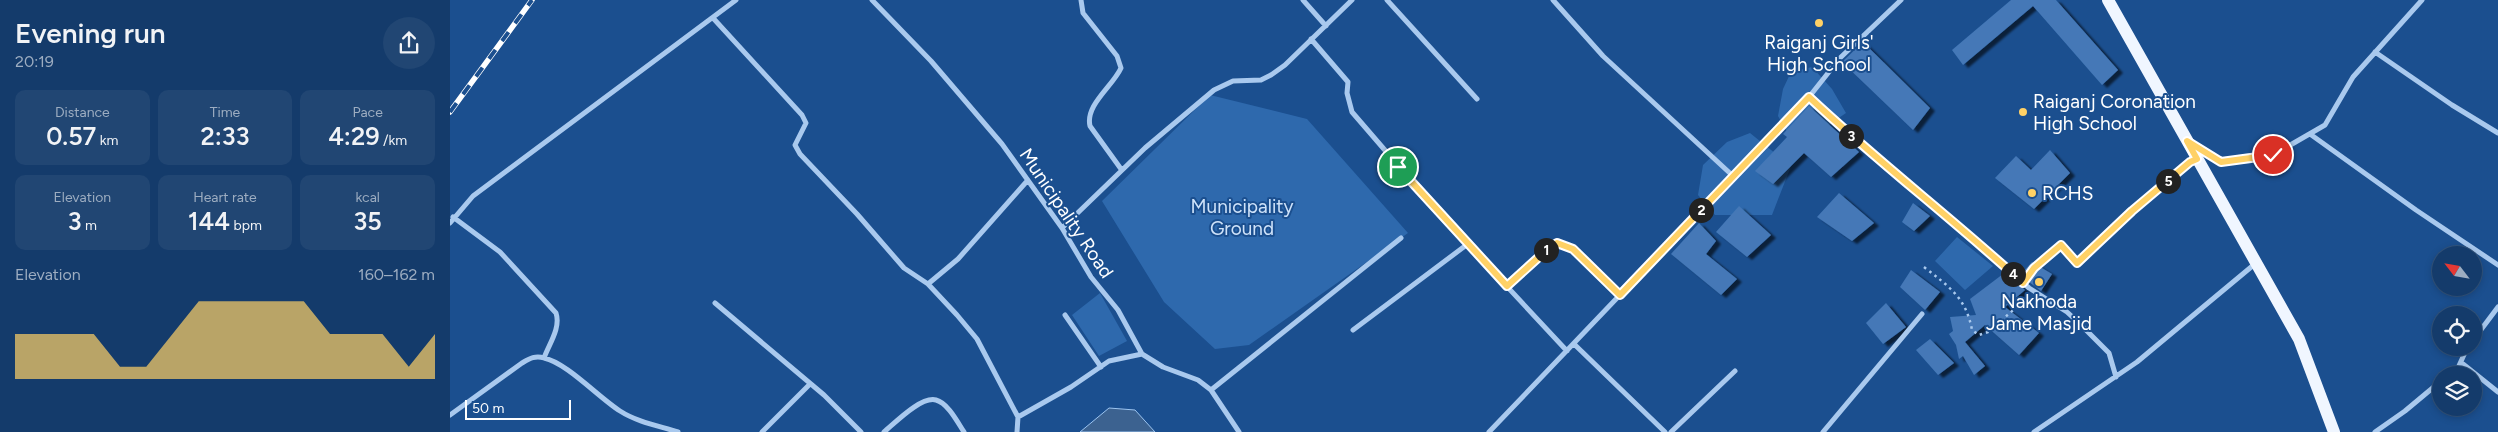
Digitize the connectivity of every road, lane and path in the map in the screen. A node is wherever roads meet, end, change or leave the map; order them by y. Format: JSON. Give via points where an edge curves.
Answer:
{"nodes":[{"id":1,"x":736,"y":0,"type":"edge"},
{"id":2,"x":872,"y":0,"type":"edge"},
{"id":3,"x":1081,"y":0,"type":"edge"},
{"id":4,"x":1304,"y":0,"type":"edge"},
{"id":5,"x":1352,"y":0,"type":"edge"},
{"id":6,"x":1387,"y":0,"type":"edge"},
{"id":7,"x":1553,"y":0,"type":"edge"},
{"id":8,"x":1901,"y":0,"type":"edge"},
{"id":9,"x":2108,"y":0,"type":"edge"},
{"id":10,"x":2422,"y":0,"type":"edge"},
{"id":11,"x":713,"y":18,"type":"junction"},
{"id":12,"x":1326,"y":26,"type":"junction"},
{"id":13,"x":1311,"y":39,"type":"junction"},
{"id":14,"x":2375,"y":52,"type":"junction"},
{"id":15,"x":1809,"y":97,"type":"junction"},
{"id":16,"x":1477,"y":99,"type":"dead end"},
{"id":17,"x":2498,"y":133,"type":"edge"},
{"id":18,"x":2310,"y":134,"type":"junction"},
{"id":19,"x":2187,"y":141,"type":"junction"},
{"id":20,"x":2197,"y":159,"type":"junction"},
{"id":21,"x":1121,"y":169,"type":"junction"},
{"id":22,"x":1733,"y":176,"type":"junction"},
{"id":23,"x":1028,"y":180,"type":"junction"},
{"id":24,"x":453,"y":217,"type":"junction"},
{"id":25,"x":450,"y":223,"type":"edge"},
{"id":26,"x":1062,"y":228,"type":"junction"},
{"id":27,"x":1401,"y":238,"type":"dead end"},
{"id":28,"x":1469,"y":243,"type":"junction"},
{"id":29,"x":2257,"y":263,"type":"junction"},
{"id":30,"x":2498,"y":265,"type":"edge"},
{"id":31,"x":1924,"y":267,"type":"dead end"},
{"id":32,"x":2023,"y":283,"type":"junction"},
{"id":33,"x":928,"y":284,"type":"junction"},
{"id":34,"x":1507,"y":286,"type":"junction"},
{"id":35,"x":2033,"y":292,"type":"junction"},
{"id":36,"x":1620,"y":295,"type":"junction"},
{"id":37,"x":715,"y":303,"type":"dead end"},
{"id":38,"x":2498,"y":306,"type":"edge"},
{"id":39,"x":1065,"y":314,"type":"dead end"},
{"id":40,"x":1922,"y":314,"type":"dead end"},
{"id":41,"x":2482,"y":328,"type":"edge"},
{"id":42,"x":1353,"y":330,"type":"dead end"},
{"id":43,"x":1574,"y":344,"type":"junction"},
{"id":44,"x":1567,"y":350,"type":"junction"},
{"id":45,"x":1142,"y":354,"type":"junction"},
{"id":46,"x":544,"y":358,"type":"junction"},
{"id":47,"x":1100,"y":367,"type":"junction"},
{"id":48,"x":1735,"y":371,"type":"dead end"},
{"id":49,"x":2116,"y":377,"type":"junction"},
{"id":50,"x":2482,"y":379,"type":"edge"},
{"id":51,"x":810,"y":384,"type":"junction"},
{"id":52,"x":2432,"y":388,"type":"edge"},
{"id":53,"x":1211,"y":390,"type":"junction"},
{"id":54,"x":2498,"y":392,"type":"edge"},
{"id":55,"x":450,"y":414,"type":"edge"},
{"id":56,"x":1018,"y":417,"type":"junction"},
{"id":57,"x":678,"y":432,"type":"edge"},
{"id":58,"x":762,"y":432,"type":"edge"},
{"id":59,"x":861,"y":432,"type":"edge"},
{"id":60,"x":884,"y":432,"type":"edge"},
{"id":61,"x":964,"y":432,"type":"edge"},
{"id":62,"x":1017,"y":432,"type":"edge"},
{"id":63,"x":1239,"y":432,"type":"edge"},
{"id":64,"x":1489,"y":432,"type":"edge"},
{"id":65,"x":1665,"y":432,"type":"edge"},
{"id":66,"x":1671,"y":432,"type":"edge"},
{"id":67,"x":1822,"y":432,"type":"edge"},
{"id":68,"x":2034,"y":432,"type":"edge"},
{"id":69,"x":2334,"y":432,"type":"edge"},
{"id":70,"x":2375,"y":432,"type":"edge"}],
"edges":[{"from":1,"to":11,"type":"street"},
{"from":2,"to":23,"type":"street","name":"Municipality Road","via":[[979,115]]},
{"from":3,"to":21,"type":"street","via":[[1083,13],[1117,56],[1121,68],[1088,118],[1090,126]]},
{"from":4,"to":12,"type":"street"},
{"from":5,"to":12,"type":"street"},
{"from":6,"to":16,"type":"street"},
{"from":7,"to":22,"type":"street","via":[[1603,56]]},
{"from":8,"to":15,"type":"street","via":[[1840,58]]},
{"from":9,"to":19,"type":"main road"},
{"from":10,"to":14,"type":"street"},
{"from":11,"to":24,"type":"street","via":[[473,196]]},
{"from":11,"to":33,"type":"street","via":[[802,116],[806,123],[795,145],[800,154],[904,268]]},
{"from":12,"to":13,"type":"street"},
{"from":13,"to":21,"type":"street","via":[[1271,75],[1261,80],[1233,81],[1214,90]]},
{"from":13,"to":28,"type":"street","via":[[1348,82],[1352,112]]},
{"from":14,"to":17,"type":"street"},
{"from":14,"to":18,"type":"street","via":[[2353,77],[2325,125]]},
{"from":15,"to":22,"type":"street"},
{"from":15,"to":32,"type":"street","via":[[1838,126]]},
{"from":18,"to":19,"type":"street","via":[[2273,155],[2221,162]]},
{"from":18,"to":30,"type":"street"},
{"from":19,"to":20,"type":"main road"},
{"from":20,"to":29,"type":"main road"},
{"from":20,"to":32,"type":"path","via":[[2132,211],[2077,263],[2061,245],[2034,268]]},
{"from":21,"to":26,"type":"street"},
{"from":22,"to":36,"type":"street"},
{"from":23,"to":26,"type":"street","name":"Municipality Road"},
{"from":23,"to":33,"type":"street","via":[[958,259]]},
{"from":24,"to":25,"type":"street"},
{"from":24,"to":46,"type":"street","via":[[495,248],[556,313],[556,328]]},
{"from":26,"to":45,"type":"street","name":"Municipality Road","via":[[1091,277],[1118,310]]},
{"from":27,"to":53,"type":"street"},
{"from":28,"to":34,"type":"street"},
{"from":28,"to":42,"type":"street"},
{"from":29,"to":49,"type":"street"},
{"from":29,"to":69,"type":"main road","via":[[2299,338]]},
{"from":31,"to":35,"type":"path","via":[[1965,305],[1972,330],[1979,335],[1988,332]]},
{"from":32,"to":35,"type":"street"},
{"from":33,"to":56,"type":"street","via":[[976,339]]},
{"from":34,"to":36,"type":"street","via":[[1557,243],[1573,249]]},
{"from":34,"to":44,"type":"street"},
{"from":35,"to":49,"type":"street","via":[[2067,312],[2109,353]]},
{"from":36,"to":43,"type":"street"},
{"from":37,"to":51,"type":"street"},
{"from":38,"to":41,"type":"street"},
{"from":39,"to":47,"type":"street"},
{"from":40,"to":67,"type":"street"},
{"from":43,"to":44,"type":"street"},
{"from":43,"to":65,"type":"street"},
{"from":44,"to":64,"type":"street"},
{"from":45,"to":47,"type":"street","via":[[1109,361]]},
{"from":45,"to":53,"type":"street","name":"Municipality Road","via":[[1163,367],[1198,380]]},
{"from":46,"to":55,"type":"street","via":[[533,357],[522,363]]},
{"from":46,"to":57,"type":"street","via":[[556,363],[620,411]]},
{"from":47,"to":56,"type":"street"},
{"from":48,"to":66,"type":"street"},
{"from":49,"to":68,"type":"street"},
{"from":50,"to":54,"type":"street"},
{"from":51,"to":58,"type":"street"},
{"from":51,"to":59,"type":"street"},
{"from":52,"to":70,"type":"street"},
{"from":53,"to":63,"type":"street","name":"Municipality Road"},
{"from":56,"to":62,"type":"street"},
{"from":60,"to":61,"type":"street","via":[[913,408],[928,400],[936,400],[945,406]]}]}
